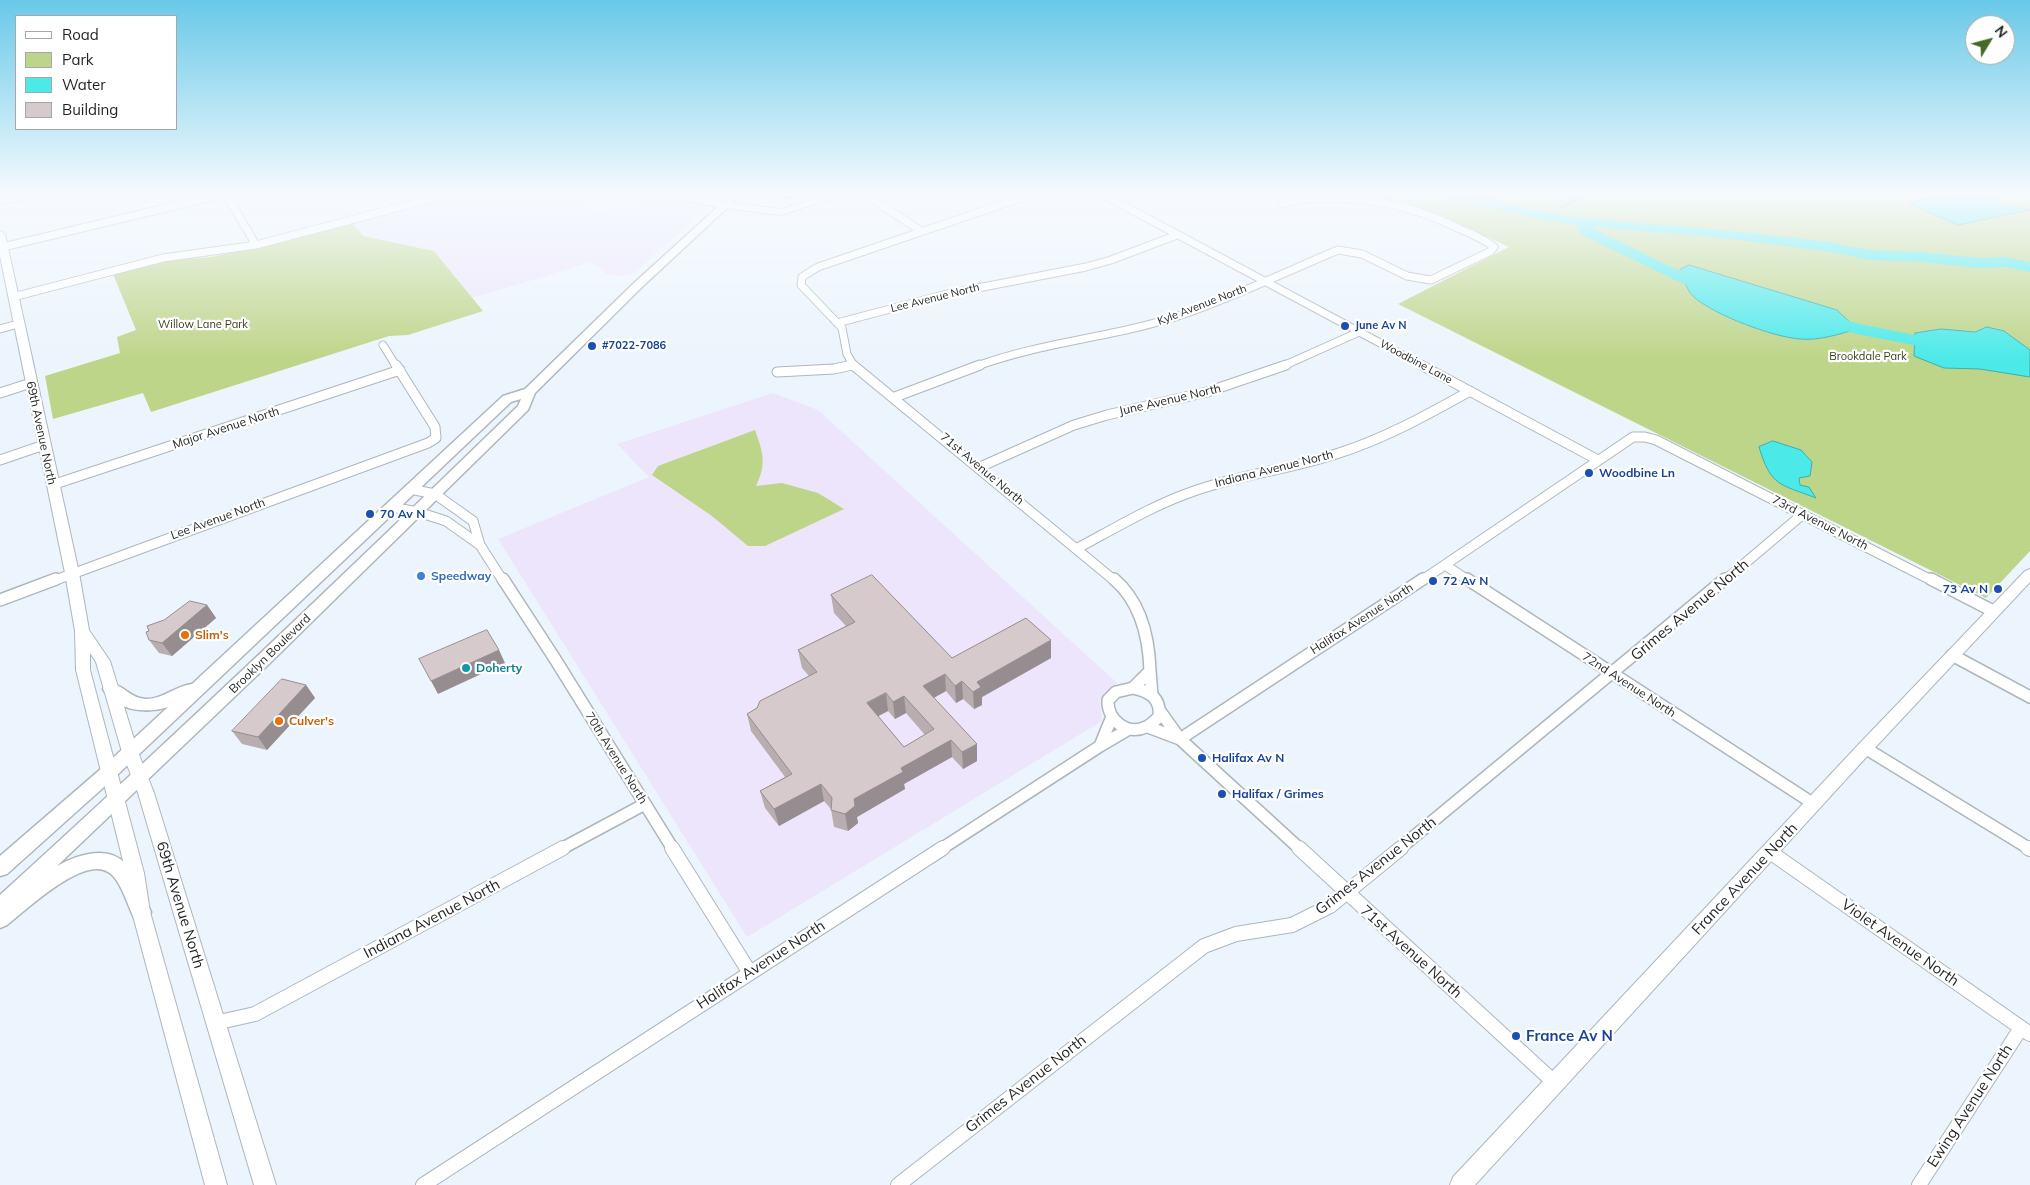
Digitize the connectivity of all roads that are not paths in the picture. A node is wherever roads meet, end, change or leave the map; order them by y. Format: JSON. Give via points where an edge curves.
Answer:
{"nodes":[{"id":1,"x":225,"y":249,"type":"edge"},
{"id":2,"x":677,"y":249,"type":"edge"},
{"id":3,"x":869,"y":249,"type":"edge"},
{"id":4,"x":1139,"y":249,"type":"edge"},
{"id":5,"x":1204,"y":249,"type":"edge"},
{"id":6,"x":1342,"y":249,"type":"edge"},
{"id":7,"x":1345,"y":249,"type":"edge"},
{"id":8,"x":1493,"y":249,"type":"edge"},
{"id":9,"x":3,"y":261,"type":"edge"},
{"id":10,"x":1263,"y":280,"type":"junction"},
{"id":11,"x":13,"y":297,"type":"junction"},
{"id":12,"x":837,"y":323,"type":"junction"},
{"id":13,"x":18,"y":324,"type":"junction"},
{"id":14,"x":0,"y":329,"type":"edge"},
{"id":15,"x":1359,"y":332,"type":"junction"},
{"id":16,"x":383,"y":344,"type":"dead end"},
{"id":17,"x":852,"y":365,"type":"junction"},
{"id":18,"x":400,"y":370,"type":"junction"},
{"id":19,"x":777,"y":372,"type":"dead end"},
{"id":20,"x":31,"y":383,"type":"junction"},
{"id":21,"x":1470,"y":391,"type":"junction"},
{"id":22,"x":529,"y":392,"type":"junction"},
{"id":23,"x":0,"y":393,"type":"edge"},
{"id":24,"x":894,"y":397,"type":"junction"},
{"id":25,"x":1646,"y":437,"type":"joint"},
{"id":26,"x":44,"y":445,"type":"junction"},
{"id":27,"x":0,"y":460,"type":"edge"},
{"id":28,"x":1598,"y":460,"type":"junction"},
{"id":29,"x":980,"y":467,"type":"junction"},
{"id":30,"x":52,"y":485,"type":"junction"},
{"id":31,"x":410,"y":489,"type":"junction"},
{"id":32,"x":435,"y":494,"type":"junction"},
{"id":33,"x":391,"y":507,"type":"junction"},
{"id":34,"x":418,"y":512,"type":"junction"},
{"id":35,"x":1803,"y":514,"type":"junction"},
{"id":36,"x":480,"y":545,"type":"junction"},
{"id":37,"x":1078,"y":548,"type":"junction"},
{"id":38,"x":1445,"y":564,"type":"junction"},
{"id":39,"x":72,"y":573,"type":"junction"},
{"id":40,"x":2030,"y":574,"type":"edge"},
{"id":41,"x":0,"y":600,"type":"edge"},
{"id":42,"x":1993,"y":611,"type":"junction"},
{"id":43,"x":82,"y":631,"type":"junction"},
{"id":44,"x":1952,"y":655,"type":"junction"},
{"id":45,"x":1150,"y":671,"type":"junction"},
{"id":46,"x":1612,"y":675,"type":"junction"},
{"id":47,"x":204,"y":684,"type":"junction"},
{"id":48,"x":1133,"y":688,"type":"junction"},
{"id":49,"x":111,"y":689,"type":"junction"},
{"id":50,"x":1152,"y":695,"type":"junction"},
{"id":51,"x":2030,"y":697,"type":"edge"},
{"id":52,"x":1160,"y":711,"type":"junction"},
{"id":53,"x":1111,"y":719,"type":"junction"},
{"id":54,"x":1148,"y":727,"type":"junction"},
{"id":55,"x":1129,"y":729,"type":"junction"},
{"id":56,"x":1180,"y":739,"type":"junction"},
{"id":57,"x":1100,"y":746,"type":"junction"},
{"id":58,"x":1865,"y":748,"type":"junction"},
{"id":59,"x":130,"y":752,"type":"junction"},
{"id":60,"x":108,"y":773,"type":"junction"},
{"id":61,"x":140,"y":777,"type":"junction"},
{"id":62,"x":116,"y":799,"type":"junction"},
{"id":63,"x":645,"y":804,"type":"junction"},
{"id":64,"x":1814,"y":804,"type":"junction"},
{"id":65,"x":2030,"y":849,"type":"edge"},
{"id":66,"x":1770,"y":852,"type":"junction"},
{"id":67,"x":0,"y":868,"type":"edge"},
{"id":68,"x":1346,"y":893,"type":"junction"},
{"id":69,"x":0,"y":907,"type":"edge"},
{"id":70,"x":141,"y":912,"type":"junction"},
{"id":71,"x":0,"y":919,"type":"edge"},
{"id":72,"x":750,"y":973,"type":"junction"},
{"id":73,"x":215,"y":1023,"type":"junction"},
{"id":74,"x":2025,"y":1031,"type":"edge"},
{"id":75,"x":1555,"y":1083,"type":"junction"},
{"id":76,"x":216,"y":1185,"type":"edge"},
{"id":77,"x":265,"y":1185,"type":"edge"},
{"id":78,"x":423,"y":1185,"type":"edge"},
{"id":79,"x":898,"y":1185,"type":"edge"},
{"id":80,"x":1461,"y":1185,"type":"edge"},
{"id":81,"x":1919,"y":1185,"type":"edge"}],
"edges":[{"from":1,"to":11,"type":"street","via":[[163,258]]},
{"from":2,"to":22,"type":"main road","name":"Brooklyn Boulevard"},
{"from":3,"to":12,"type":"street","via":[[812,269],[800,281],[802,288]]},
{"from":4,"to":12,"type":"street","name":"Lee Avenue North","via":[[1086,267],[947,294]]},
{"from":5,"to":10,"type":"street","name":"Woodbine Lane"},
{"from":6,"to":10,"type":"street","name":"Kyle Avenue North"},
{"from":7,"to":8,"type":"street","name":"Kyle Avenue North","via":[[1423,281]]},
{"from":9,"to":11,"type":"street","name":"69th Avenue North"},
{"from":10,"to":15,"type":"street","name":"Woodbine Lane"},
{"from":10,"to":24,"type":"street","name":"Kyle Avenue North","via":[[1160,321],[988,362]]},
{"from":11,"to":13,"type":"street","name":"69th Avenue North"},
{"from":12,"to":17,"type":"street","via":[[845,333]]},
{"from":13,"to":14,"type":"street"},
{"from":13,"to":20,"type":"street","name":"69th Avenue North"},
{"from":15,"to":21,"type":"street","name":"Woodbine Lane"},
{"from":15,"to":29,"type":"street","name":"June Avenue North","via":[[1306,358],[1245,381],[1074,425]]},
{"from":16,"to":18,"type":"street"},
{"from":17,"to":19,"type":"street"},
{"from":17,"to":24,"type":"street","name":"71st Avenue North"},
{"from":18,"to":30,"type":"street","name":"Major Avenue North"},
{"from":18,"to":39,"type":"street","name":"Lee Avenue North","via":[[435,427],[436,438],[428,443]]},
{"from":20,"to":23,"type":"street"},
{"from":20,"to":26,"type":"street","name":"69th Avenue North"},
{"from":21,"to":28,"type":"street","name":"Woodbine Lane"},
{"from":21,"to":37,"type":"street","name":"Indiana Avenue North","via":[[1425,417],[1357,447],[1215,484],[1176,498]]},
{"from":22,"to":31,"type":"main road","name":"Brooklyn Boulevard","via":[[507,399]]},
{"from":22,"to":32,"type":"main road","name":"Brooklyn Boulevard","via":[[524,407]]},
{"from":24,"to":29,"type":"street","name":"71st Avenue North"},
{"from":25,"to":28,"type":"street","name":"Halifax Avenue North","via":[[1633,437]]},
{"from":25,"to":35,"type":"street","name":"73rd Avenue North"},
{"from":26,"to":27,"type":"street"},
{"from":26,"to":30,"type":"street","name":"69th Avenue North"},
{"from":28,"to":38,"type":"street","name":"Halifax Avenue North"},
{"from":29,"to":37,"type":"street","name":"71st Avenue North"},
{"from":30,"to":39,"type":"street","name":"69th Avenue North"},
{"from":31,"to":32,"type":"street","name":"70th Avenue North"},
{"from":31,"to":33,"type":"main road","name":"Brooklyn Boulevard"},
{"from":32,"to":34,"type":"main road","name":"Brooklyn Boulevard"},
{"from":32,"to":36,"type":"street","name":"70th Avenue North","via":[[473,521]]},
{"from":33,"to":34,"type":"street","name":"70th Avenue North"},
{"from":33,"to":47,"type":"main road","name":"Brooklyn Boulevard"},
{"from":34,"to":36,"type":"street","name":"70th Avenue North","via":[[446,521]]},
{"from":34,"to":61,"type":"main road","name":"Brooklyn Boulevard"},
{"from":35,"to":42,"type":"street","name":"73rd Avenue North"},
{"from":35,"to":46,"type":"street","name":"Grimes Avenue North"},
{"from":36,"to":63,"type":"street","name":"70th Avenue North"},
{"from":37,"to":45,"type":"street","name":"71st Avenue North","via":[[1117,582],[1140,612],[1148,632]]},
{"from":38,"to":46,"type":"street","name":"72nd Avenue North"},
{"from":38,"to":56,"type":"street","name":"Halifax Avenue North"},
{"from":39,"to":41,"type":"street","name":"Lee Avenue North"},
{"from":39,"to":43,"type":"street","name":"69th Avenue North"},
{"from":40,"to":42,"type":"street","name":"France Avenue North"},
{"from":42,"to":44,"type":"street","name":"France Avenue North"},
{"from":43,"to":49,"type":"street","name":"69th Avenue North","via":[[103,661]]},
{"from":43,"to":60,"type":"street","name":"69th Avenue North","via":[[83,670]]},
{"from":44,"to":51,"type":"street"},
{"from":44,"to":58,"type":"street","name":"France Avenue North"},
{"from":45,"to":48,"type":"street"},
{"from":45,"to":50,"type":"street","name":"71st Avenue North"},
{"from":46,"to":64,"type":"street","name":"72nd Avenue North"},
{"from":46,"to":68,"type":"street","name":"Grimes Avenue North"},
{"from":47,"to":49,"type":"main road","via":[[152,705],[138,706]]},
{"from":47,"to":59,"type":"main road","name":"Brooklyn Boulevard"},
{"from":48,"to":50,"type":"street"},
{"from":48,"to":53,"type":"street","via":[[1112,695],[1106,707]]},
{"from":49,"to":59,"type":"street","name":"69th Avenue North"},
{"from":50,"to":52,"type":"street"},
{"from":52,"to":54,"type":"street","via":[[1155,723]]},
{"from":52,"to":56,"type":"street","name":"71st Avenue North"},
{"from":53,"to":55,"type":"street"},
{"from":53,"to":57,"type":"street"},
{"from":54,"to":55,"type":"street"},
{"from":54,"to":56,"type":"street","name":"71st Avenue North"},
{"from":55,"to":57,"type":"street","name":"Halifax Avenue North"},
{"from":56,"to":68,"type":"street","name":"71st Avenue North"},
{"from":57,"to":72,"type":"street","name":"Halifax Avenue North"},
{"from":58,"to":64,"type":"street","name":"France Avenue North"},
{"from":58,"to":65,"type":"street"},
{"from":59,"to":60,"type":"main road","name":"Brooklyn Boulevard"},
{"from":59,"to":61,"type":"street","name":"69th Avenue North"},
{"from":60,"to":62,"type":"street","name":"69th Avenue North"},
{"from":60,"to":67,"type":"main road","name":"Brooklyn Boulevard"},
{"from":61,"to":62,"type":"main road","name":"Brooklyn Boulevard"},
{"from":61,"to":73,"type":"street","name":"69th Avenue North"},
{"from":62,"to":69,"type":"main road","name":"Brooklyn Boulevard"},
{"from":62,"to":70,"type":"street","name":"69th Avenue North","via":[[135,873]]},
{"from":63,"to":72,"type":"street","name":"70th Avenue North"},
{"from":63,"to":73,"type":"street","name":"Indiana Avenue North","via":[[255,1014]]},
{"from":64,"to":66,"type":"street","name":"France Avenue North"},
{"from":66,"to":74,"type":"street","name":"Violet Avenue North"},
{"from":66,"to":75,"type":"street","name":"France Avenue North"},
{"from":68,"to":75,"type":"street","name":"71st Avenue North"},
{"from":68,"to":79,"type":"street","name":"Grimes Avenue North","via":[[1330,906],[1292,925],[1236,934],[1204,946]]},
{"from":70,"to":71,"type":"main road","via":[[115,866],[94,861],[70,868],[55,877]]},
{"from":70,"to":76,"type":"street","name":"69th Avenue North"},
{"from":72,"to":78,"type":"street","name":"Halifax Avenue North"},
{"from":73,"to":77,"type":"street","name":"69th Avenue North"},
{"from":74,"to":81,"type":"street","name":"Ewing Avenue North"},
{"from":75,"to":80,"type":"street","name":"France Avenue North"}]}
